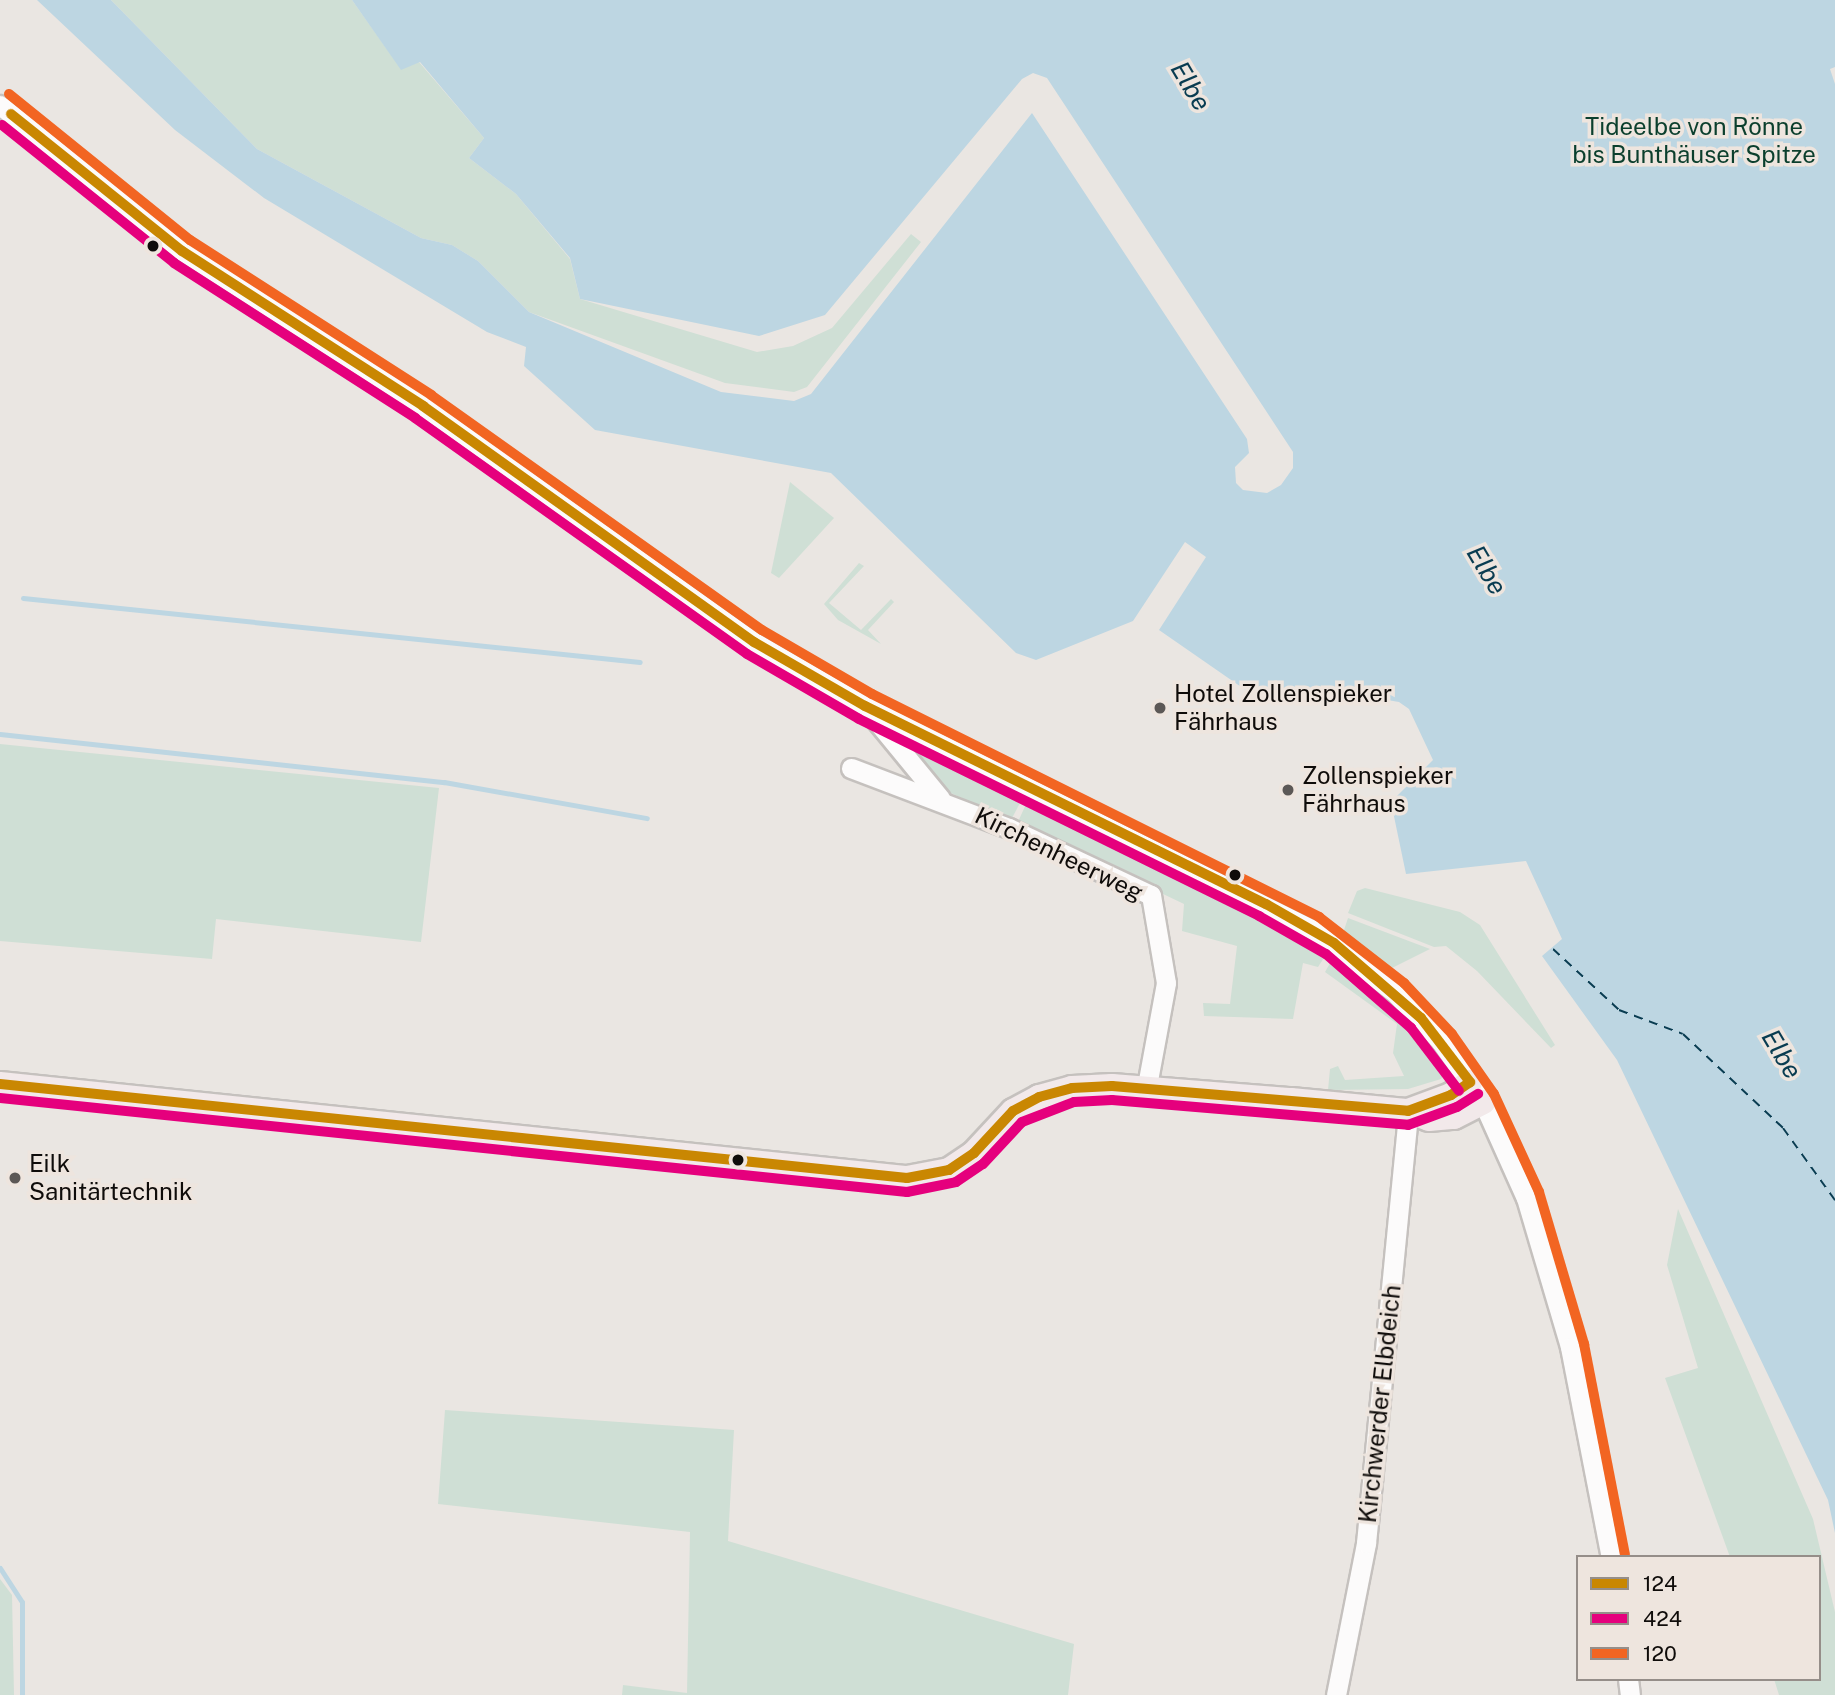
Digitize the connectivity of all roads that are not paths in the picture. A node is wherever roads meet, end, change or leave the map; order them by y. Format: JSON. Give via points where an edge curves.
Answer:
{"nodes":[{"id":1,"x":4,"y":116,"type":"edge"},
{"id":2,"x":865,"y":706,"type":"junction"},
{"id":3,"x":851,"y":768,"type":"dead end"},
{"id":4,"x":941,"y":799,"type":"junction"},
{"id":5,"x":0,"y":1084,"type":"edge"},
{"id":6,"x":1146,"y":1091,"type":"junction"},
{"id":7,"x":1477,"y":1092,"type":"junction"},
{"id":8,"x":1408,"y":1111,"type":"junction"},
{"id":9,"x":1611,"y":1555,"type":"edge"},
{"id":10,"x":1336,"y":1695,"type":"edge"}],
"edges":[{"from":1,"to":2,"type":"street","via":[[242,293],[433,413],[710,613]]},
{"from":2,"to":4,"type":"street","name":"Kirchenheerweg"},
{"from":2,"to":7,"type":"street","via":[[1313,930],[1356,959],[1404,1002]]},
{"from":3,"to":4,"type":"street","name":"Kirchenheerweg"},
{"from":4,"to":6,"type":"street","name":"Kirchenheerweg","via":[[1151,895],[1166,983]]},
{"from":5,"to":6,"type":"main road","via":[[907,1178],[934,1175],[961,1163],[1013,1111],[1039,1097],[1086,1086]]},
{"from":6,"to":8,"type":"main road"},
{"from":7,"to":8,"type":"main road","via":[[1451,1095]]},
{"from":7,"to":9,"type":"street","via":[[1526,1198],[1570,1347]]},
{"from":8,"to":10,"type":"street","name":"Kirchwerder Elbdeich","via":[[1366,1542]]}]}
